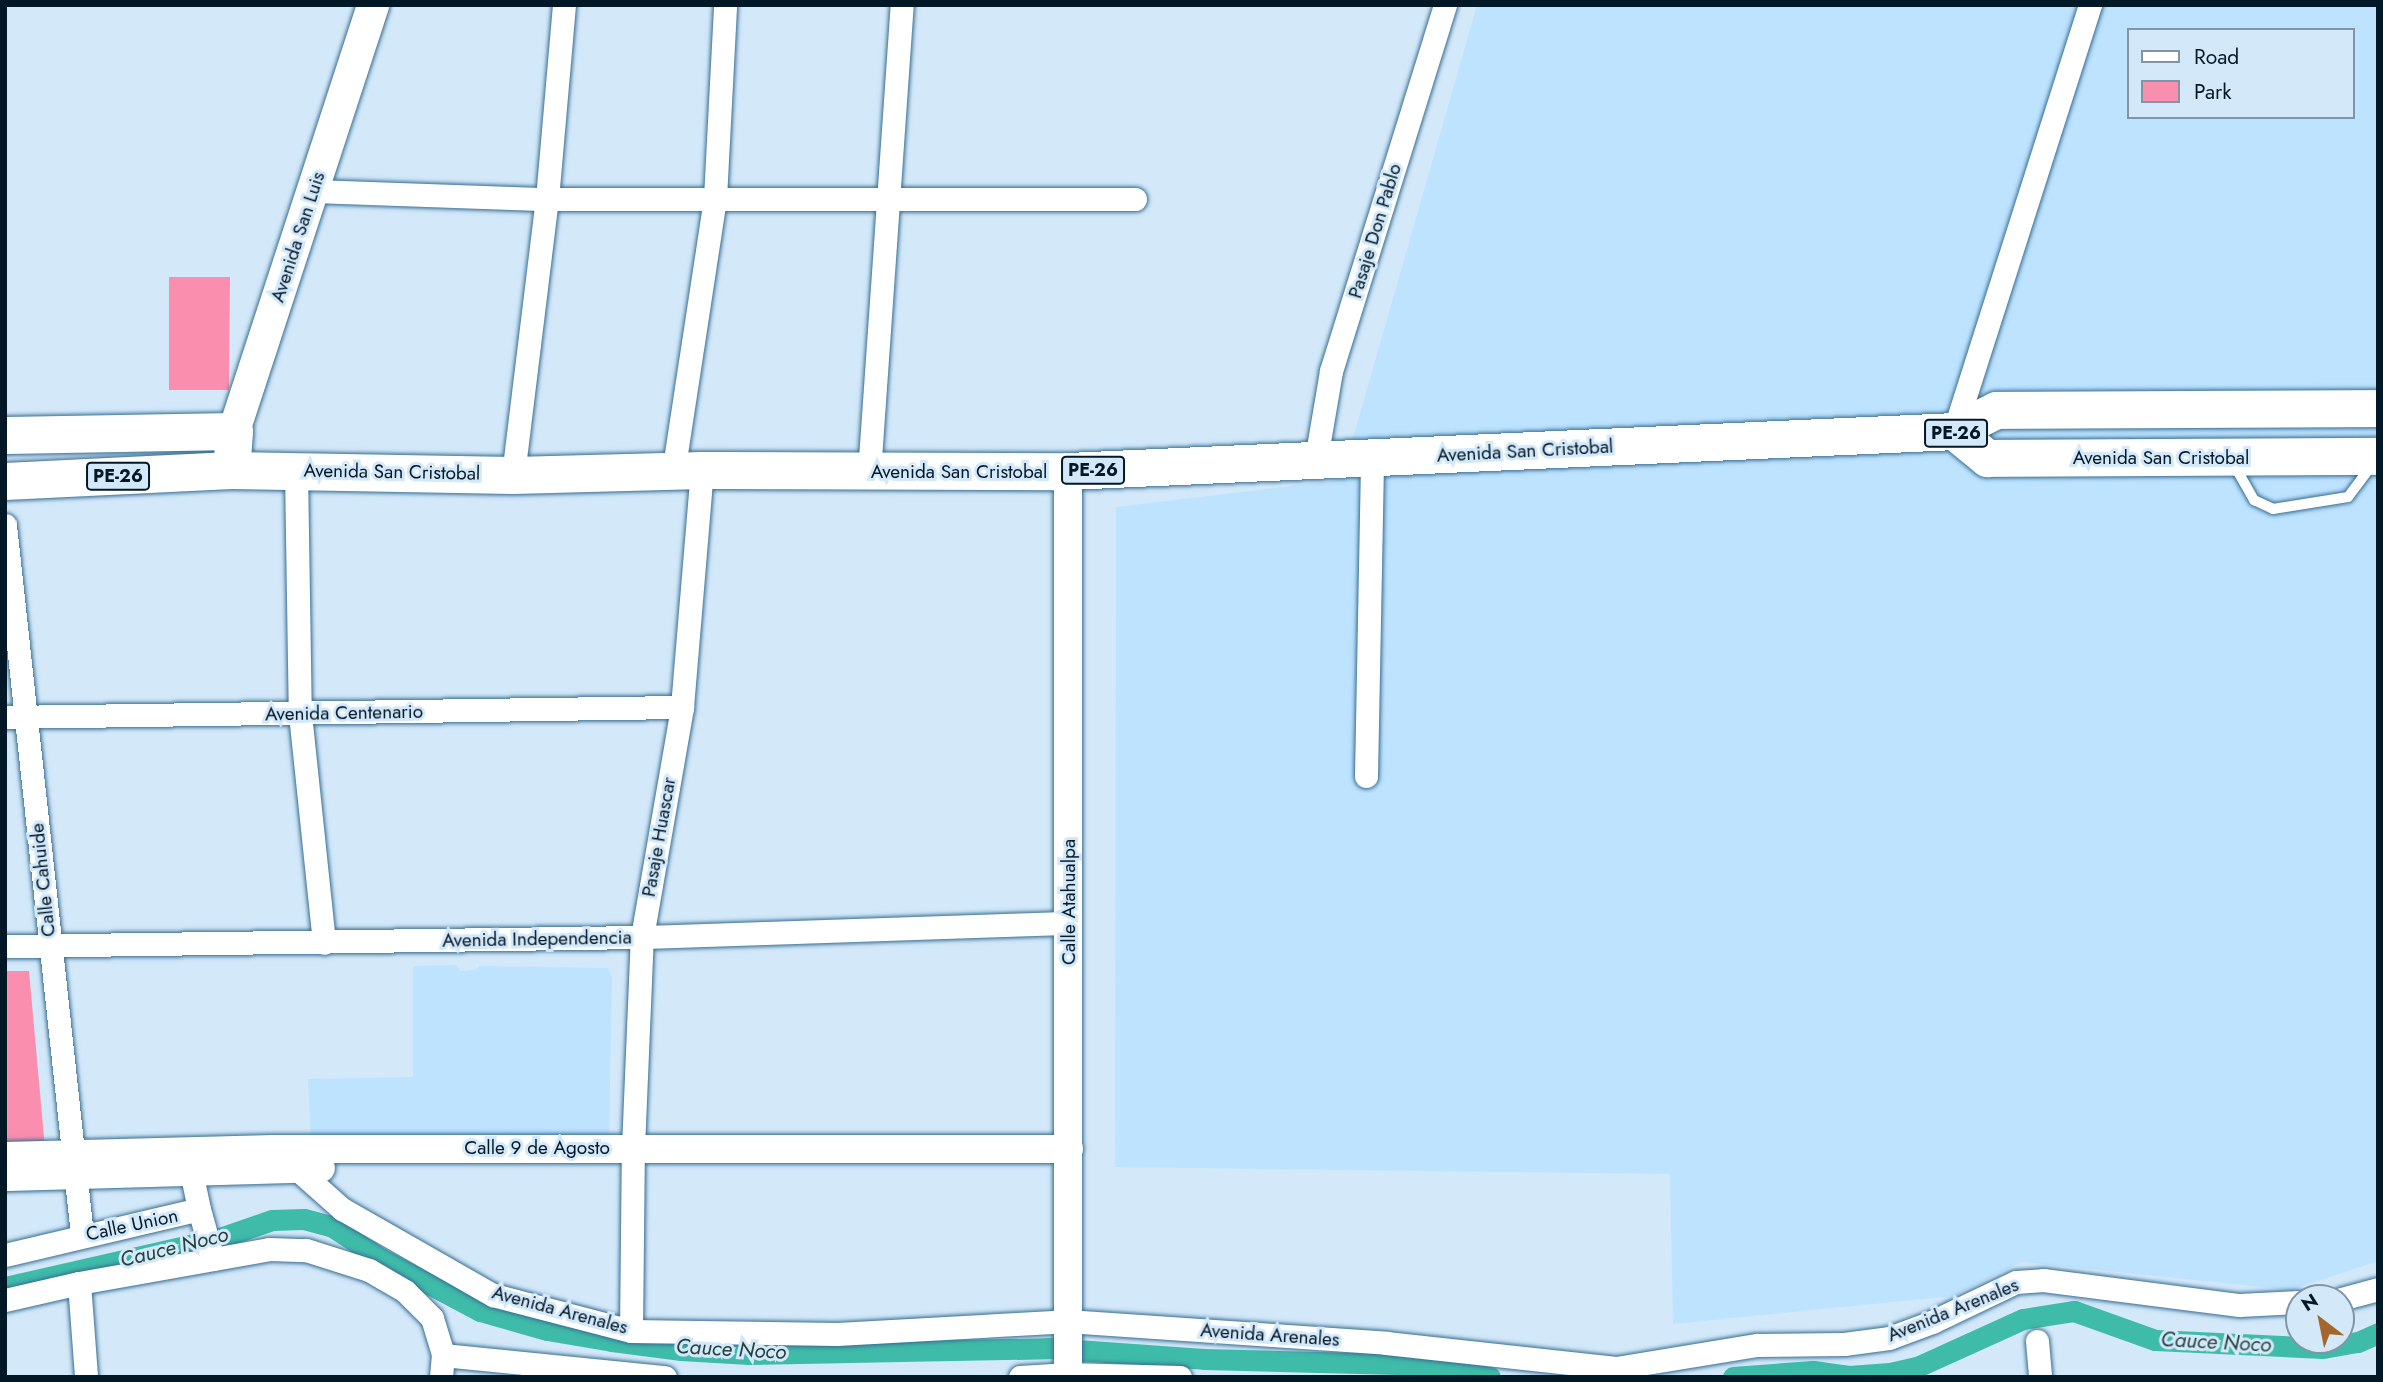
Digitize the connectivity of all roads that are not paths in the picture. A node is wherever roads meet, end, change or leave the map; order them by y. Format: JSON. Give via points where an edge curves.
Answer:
{"nodes":[{"id":1,"x":373,"y":5,"type":"edge"},
{"id":2,"x":564,"y":5,"type":"edge"},
{"id":3,"x":725,"y":5,"type":"edge"},
{"id":4,"x":902,"y":5,"type":"edge"},
{"id":5,"x":1445,"y":5,"type":"edge"},
{"id":6,"x":2090,"y":5,"type":"edge"},
{"id":7,"x":313,"y":191,"type":"junction"},
{"id":8,"x":715,"y":198,"type":"junction"},
{"id":9,"x":890,"y":198,"type":"junction"},
{"id":10,"x":547,"y":199,"type":"junction"},
{"id":11,"x":1135,"y":199,"type":"dead end"},
{"id":12,"x":2378,"y":408,"type":"edge"},
{"id":13,"x":234,"y":431,"type":"junction"},
{"id":14,"x":1954,"y":431,"type":"junction"},
{"id":15,"x":5,"y":435,"type":"edge"},
{"id":16,"x":2377,"y":456,"type":"edge"},
{"id":17,"x":2230,"y":457,"type":"junction"},
{"id":18,"x":1372,"y":458,"type":"junction"},
{"id":19,"x":1316,"y":459,"type":"junction"},
{"id":20,"x":231,"y":470,"type":"junction"},
{"id":21,"x":296,"y":470,"type":"junction"},
{"id":22,"x":1068,"y":471,"type":"junction"},
{"id":23,"x":688,"y":472,"type":"junction"},
{"id":24,"x":869,"y":473,"type":"junction"},
{"id":25,"x":513,"y":475,"type":"junction"},
{"id":26,"x":5,"y":481,"type":"edge"},
{"id":27,"x":5,"y":525,"type":"edge"},
{"id":28,"x":682,"y":707,"type":"junction"},
{"id":29,"x":300,"y":714,"type":"junction"},
{"id":30,"x":15,"y":717,"type":"edge"},
{"id":31,"x":1366,"y":776,"type":"dead end"},
{"id":32,"x":1069,"y":923,"type":"junction"},
{"id":33,"x":642,"y":936,"type":"junction"},
{"id":34,"x":324,"y":943,"type":"junction"},
{"id":35,"x":50,"y":945,"type":"junction"},
{"id":36,"x":5,"y":946,"type":"edge"},
{"id":37,"x":274,"y":1149,"type":"junction"},
{"id":38,"x":5,"y":1156,"type":"edge"},
{"id":39,"x":633,"y":1157,"type":"junction"},
{"id":40,"x":1069,"y":1158,"type":"junction"},
{"id":41,"x":190,"y":1161,"type":"junction"},
{"id":42,"x":77,"y":1164,"type":"junction"},
{"id":43,"x":296,"y":1168,"type":"junction"},
{"id":44,"x":5,"y":1177,"type":"edge"},
{"id":45,"x":201,"y":1214,"type":"junction"},
{"id":46,"x":82,"y":1235,"type":"junction"},
{"id":47,"x":211,"y":1252,"type":"junction"},
{"id":48,"x":5,"y":1255,"type":"edge"},
{"id":49,"x":79,"y":1283,"type":"junction"},
{"id":50,"x":2378,"y":1289,"type":"edge"},
{"id":51,"x":2355,"y":1295,"type":"edge"},
{"id":52,"x":5,"y":1300,"type":"edge"},
{"id":53,"x":2285,"y":1303,"type":"edge"},
{"id":54,"x":1068,"y":1327,"type":"junction"},
{"id":55,"x":631,"y":1331,"type":"junction"},
{"id":56,"x":2037,"y":1341,"type":"dead end"},
{"id":57,"x":442,"y":1366,"type":"edge"},
{"id":58,"x":573,"y":1372,"type":"edge"},
{"id":59,"x":1068,"y":1372,"type":"edge"},
{"id":60,"x":86,"y":1377,"type":"edge"},
{"id":61,"x":665,"y":1377,"type":"edge"},
{"id":62,"x":1020,"y":1377,"type":"edge"},
{"id":63,"x":1180,"y":1377,"type":"edge"},
{"id":64,"x":2040,"y":1377,"type":"edge"}],
"edges":[{"from":1,"to":7,"type":"main road","name":"Avenida San Luis"},
{"from":2,"to":10,"type":"street"},
{"from":3,"to":8,"type":"street","name":"Pasaje Huascar"},
{"from":4,"to":9,"type":"street"},
{"from":5,"to":19,"type":"street","name":"Pasaje Don Pablo","via":[[1331,371]]},
{"from":6,"to":14,"type":"street"},
{"from":7,"to":10,"type":"street"},
{"from":7,"to":13,"type":"main road","name":"Avenida San Luis"},
{"from":8,"to":9,"type":"street"},
{"from":8,"to":10,"type":"street"},
{"from":8,"to":23,"type":"street","name":"Pasaje Huascar"},
{"from":9,"to":11,"type":"street"},
{"from":9,"to":24,"type":"street"},
{"from":10,"to":25,"type":"street"},
{"from":12,"to":14,"type":"highway","name":"Avenida San Cristobal","number":"PE-26","via":[[1996,410]]},
{"from":13,"to":15,"type":"highway"},
{"from":13,"to":20,"type":"highway","name":"Avenida San Luis"},
{"from":14,"to":17,"type":"highway","name":"Avenida San Cristobal","number":"PE-26","via":[[1987,458]]},
{"from":14,"to":18,"type":"highway","name":"Avenida San Cristobal","number":"PE-26"},
{"from":16,"to":17,"type":"highway","name":"Avenida San Cristobal","number":"PE-26"},
{"from":16,"to":17,"type":"lane","via":[[2348,496],[2273,509],[2254,500]]},
{"from":18,"to":19,"type":"highway","name":"Avenida San Cristobal","number":"PE-26"},
{"from":18,"to":31,"type":"street"},
{"from":19,"to":22,"type":"highway","name":"Avenida San Cristobal","number":"PE-26"},
{"from":20,"to":21,"type":"highway","name":"Avenida San Cristobal","number":"PE-26"},
{"from":20,"to":26,"type":"highway","name":"Avenida San Cristobal","number":"PE-26"},
{"from":21,"to":25,"type":"highway","name":"Avenida San Cristobal","number":"PE-26"},
{"from":21,"to":29,"type":"street"},
{"from":22,"to":24,"type":"highway","name":"Avenida San Cristobal","number":"PE-26"},
{"from":22,"to":32,"type":"street","name":"Calle Atahualpa"},
{"from":23,"to":24,"type":"highway","name":"Avenida San Cristobal","number":"PE-26"},
{"from":23,"to":25,"type":"highway","name":"Avenida San Cristobal","number":"PE-26"},
{"from":23,"to":28,"type":"street","name":"Pasaje Huascar"},
{"from":27,"to":30,"type":"street","name":"Calle Cahuide"},
{"from":28,"to":29,"type":"street","name":"Avenida Centenario"},
{"from":28,"to":33,"type":"street","name":"Pasaje Huascar"},
{"from":29,"to":30,"type":"street","name":"Avenida Centenario"},
{"from":29,"to":34,"type":"street"},
{"from":30,"to":35,"type":"street","name":"Calle Cahuide"},
{"from":32,"to":33,"type":"street","name":"Avenida Independencia"},
{"from":32,"to":40,"type":"street","name":"Calle Atahualpa"},
{"from":33,"to":34,"type":"street","name":"Avenida Independencia"},
{"from":33,"to":39,"type":"street","name":"Pasaje Huascar"},
{"from":34,"to":35,"type":"street","name":"Avenida Independencia"},
{"from":35,"to":36,"type":"street","name":"Avenida Independencia"},
{"from":35,"to":42,"type":"street","name":"Calle Cahuide"},
{"from":37,"to":39,"type":"street","name":"Calle 9 de Agosto"},
{"from":37,"to":41,"type":"street","name":"Calle 9 de Agosto"},
{"from":37,"to":43,"type":"street","name":"Avenida Arenales"},
{"from":38,"to":42,"type":"street","name":"Calle 9 de Agosto"},
{"from":39,"to":40,"type":"street","name":"Calle 9 de Agosto"},
{"from":39,"to":43,"type":"street","name":"Calle 9 de Agosto"},
{"from":39,"to":55,"type":"street","name":"Pasaje Huascar"},
{"from":40,"to":54,"type":"street","name":"Calle Atahualpa"},
{"from":41,"to":42,"type":"street","name":"Calle 9 de Agosto"},
{"from":41,"to":43,"type":"street","name":"Calle 9 de Agosto"},
{"from":41,"to":45,"type":"street","name":"Calle Union"},
{"from":42,"to":44,"type":"street","name":"Calle 9 de Agosto"},
{"from":42,"to":46,"type":"street","name":"Calle Cahuide"},
{"from":43,"to":55,"type":"street","name":"Avenida Arenales","via":[[342,1209],[493,1295]]},
{"from":45,"to":46,"type":"street","name":"Calle Union"},
{"from":45,"to":47,"type":"street"},
{"from":46,"to":48,"type":"street","name":"Calle Union"},
{"from":47,"to":49,"type":"street"},
{"from":47,"to":57,"type":"street","via":[[306,1250],[369,1270],[423,1306],[432,1318]]},
{"from":49,"to":52,"type":"street"},
{"from":49,"to":60,"type":"street"},
{"from":50,"to":51,"type":"street"},
{"from":53,"to":54,"type":"street","name":"Avenida Arenales","via":[[2239,1305],[2043,1280],[2016,1282],[1889,1338],[1844,1344],[1757,1345],[1616,1368],[1387,1343]]},
{"from":54,"to":55,"type":"street","name":"Avenida Arenales","via":[[837,1334]]},
{"from":54,"to":59,"type":"street","name":"Calle Atahualpa"},
{"from":56,"to":64,"type":"street"},
{"from":57,"to":58,"type":"street"},
{"from":58,"to":61,"type":"street"},
{"from":59,"to":62,"type":"street"},
{"from":59,"to":63,"type":"street"}]}
